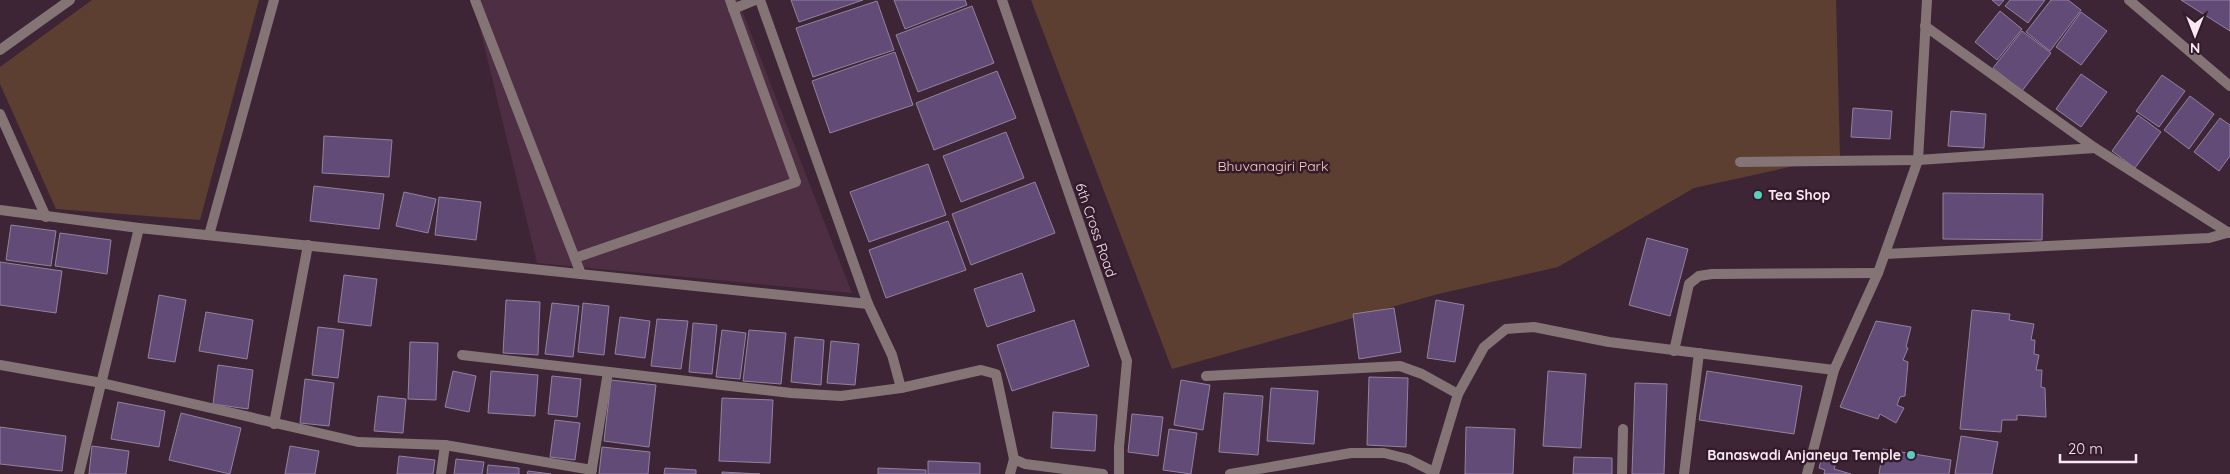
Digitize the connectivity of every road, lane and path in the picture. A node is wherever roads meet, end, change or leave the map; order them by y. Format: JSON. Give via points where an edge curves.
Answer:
{"nodes":[{"id":1,"x":70,"y":0,"type":"edge"},
{"id":2,"x":274,"y":0,"type":"edge"},
{"id":3,"x":475,"y":0,"type":"edge"},
{"id":4,"x":755,"y":0,"type":"edge"},
{"id":5,"x":760,"y":0,"type":"edge"},
{"id":6,"x":1002,"y":0,"type":"edge"},
{"id":7,"x":1926,"y":0,"type":"edge"},
{"id":8,"x":2129,"y":0,"type":"edge"},
{"id":9,"x":732,"y":4,"type":"edge"},
{"id":10,"x":1925,"y":26,"type":"junction"},
{"id":11,"x":0,"y":50,"type":"edge"},
{"id":12,"x":2230,"y":86,"type":"edge"},
{"id":13,"x":0,"y":114,"type":"edge"},
{"id":14,"x":2095,"y":148,"type":"junction"},
{"id":15,"x":1918,"y":160,"type":"junction"},
{"id":16,"x":1740,"y":162,"type":"dead end"},
{"id":17,"x":0,"y":210,"type":"edge"},
{"id":18,"x":46,"y":217,"type":"junction"},
{"id":19,"x":139,"y":228,"type":"junction"},
{"id":20,"x":2229,"y":233,"type":"edge"},
{"id":21,"x":209,"y":235,"type":"junction"},
{"id":22,"x":308,"y":245,"type":"junction"},
{"id":23,"x":1885,"y":254,"type":"junction"},
{"id":24,"x":575,"y":258,"type":"junction"},
{"id":25,"x":1878,"y":273,"type":"junction"},
{"id":26,"x":581,"y":274,"type":"junction"},
{"id":27,"x":868,"y":304,"type":"junction"},
{"id":28,"x":1674,"y":351,"type":"junction"},
{"id":29,"x":1699,"y":353,"type":"junction"},
{"id":30,"x":462,"y":355,"type":"dead end"},
{"id":31,"x":0,"y":365,"type":"edge"},
{"id":32,"x":1834,"y":370,"type":"junction"},
{"id":33,"x":608,"y":372,"type":"junction"},
{"id":34,"x":1206,"y":376,"type":"dead end"},
{"id":35,"x":102,"y":382,"type":"junction"},
{"id":36,"x":901,"y":388,"type":"junction"},
{"id":37,"x":1458,"y":394,"type":"junction"},
{"id":38,"x":274,"y":424,"type":"junction"},
{"id":39,"x":1623,"y":429,"type":"dead end"},
{"id":40,"x":445,"y":445,"type":"junction"},
{"id":41,"x":1014,"y":459,"type":"junction"},
{"id":42,"x":591,"y":472,"type":"edge"},
{"id":43,"x":1434,"y":473,"type":"edge"},
{"id":44,"x":79,"y":474,"type":"edge"},
{"id":45,"x":441,"y":474,"type":"edge"},
{"id":46,"x":1010,"y":474,"type":"edge"},
{"id":47,"x":1103,"y":474,"type":"edge"},
{"id":48,"x":1119,"y":474,"type":"edge"},
{"id":49,"x":1230,"y":474,"type":"edge"},
{"id":50,"x":1622,"y":474,"type":"edge"},
{"id":51,"x":1684,"y":474,"type":"edge"},
{"id":52,"x":1808,"y":474,"type":"edge"}],
"edges":[{"from":1,"to":11,"type":"street"},
{"from":2,"to":21,"type":"street"},
{"from":3,"to":24,"type":"street"},
{"from":4,"to":9,"type":"street"},
{"from":5,"to":27,"type":"street"},
{"from":6,"to":48,"type":"street","name":"6th Cross Road","via":[[1127,361]]},
{"from":7,"to":10,"type":"street"},
{"from":8,"to":12,"type":"street"},
{"from":9,"to":24,"type":"street","via":[[796,182]]},
{"from":10,"to":14,"type":"street"},
{"from":10,"to":15,"type":"street"},
{"from":13,"to":18,"type":"street"},
{"from":14,"to":15,"type":"street"},
{"from":14,"to":20,"type":"street"},
{"from":15,"to":16,"type":"street"},
{"from":15,"to":23,"type":"street"},
{"from":17,"to":18,"type":"street"},
{"from":18,"to":19,"type":"street"},
{"from":19,"to":21,"type":"street"},
{"from":19,"to":35,"type":"street"},
{"from":20,"to":23,"type":"street","via":[[2209,238]]},
{"from":21,"to":22,"type":"street"},
{"from":22,"to":26,"type":"street"},
{"from":22,"to":38,"type":"street"},
{"from":23,"to":25,"type":"street"},
{"from":24,"to":26,"type":"street"},
{"from":25,"to":28,"type":"street","via":[[1699,276],[1689,284]]},
{"from":25,"to":32,"type":"street"},
{"from":26,"to":27,"type":"street"},
{"from":27,"to":36,"type":"street","via":[[892,355]]},
{"from":28,"to":29,"type":"street"},
{"from":28,"to":37,"type":"street","via":[[1534,327],[1506,329],[1484,347]]},
{"from":29,"to":32,"type":"street"},
{"from":29,"to":51,"type":"street"},
{"from":30,"to":33,"type":"street"},
{"from":31,"to":35,"type":"street"},
{"from":32,"to":52,"type":"street"},
{"from":33,"to":36,"type":"street","via":[[840,396]]},
{"from":33,"to":42,"type":"street"},
{"from":34,"to":37,"type":"street","via":[[1400,366]]},
{"from":35,"to":38,"type":"street"},
{"from":35,"to":44,"type":"street"},
{"from":36,"to":41,"type":"street","via":[[981,370],[996,374]]},
{"from":37,"to":43,"type":"street"},
{"from":38,"to":40,"type":"street","via":[[358,442]]},
{"from":39,"to":50,"type":"street"},
{"from":40,"to":42,"type":"street"},
{"from":40,"to":45,"type":"street"},
{"from":41,"to":46,"type":"street"},
{"from":41,"to":47,"type":"street","via":[[1025,464]]},
{"from":43,"to":49,"type":"street","via":[[1384,453],[1351,453]]}]}
